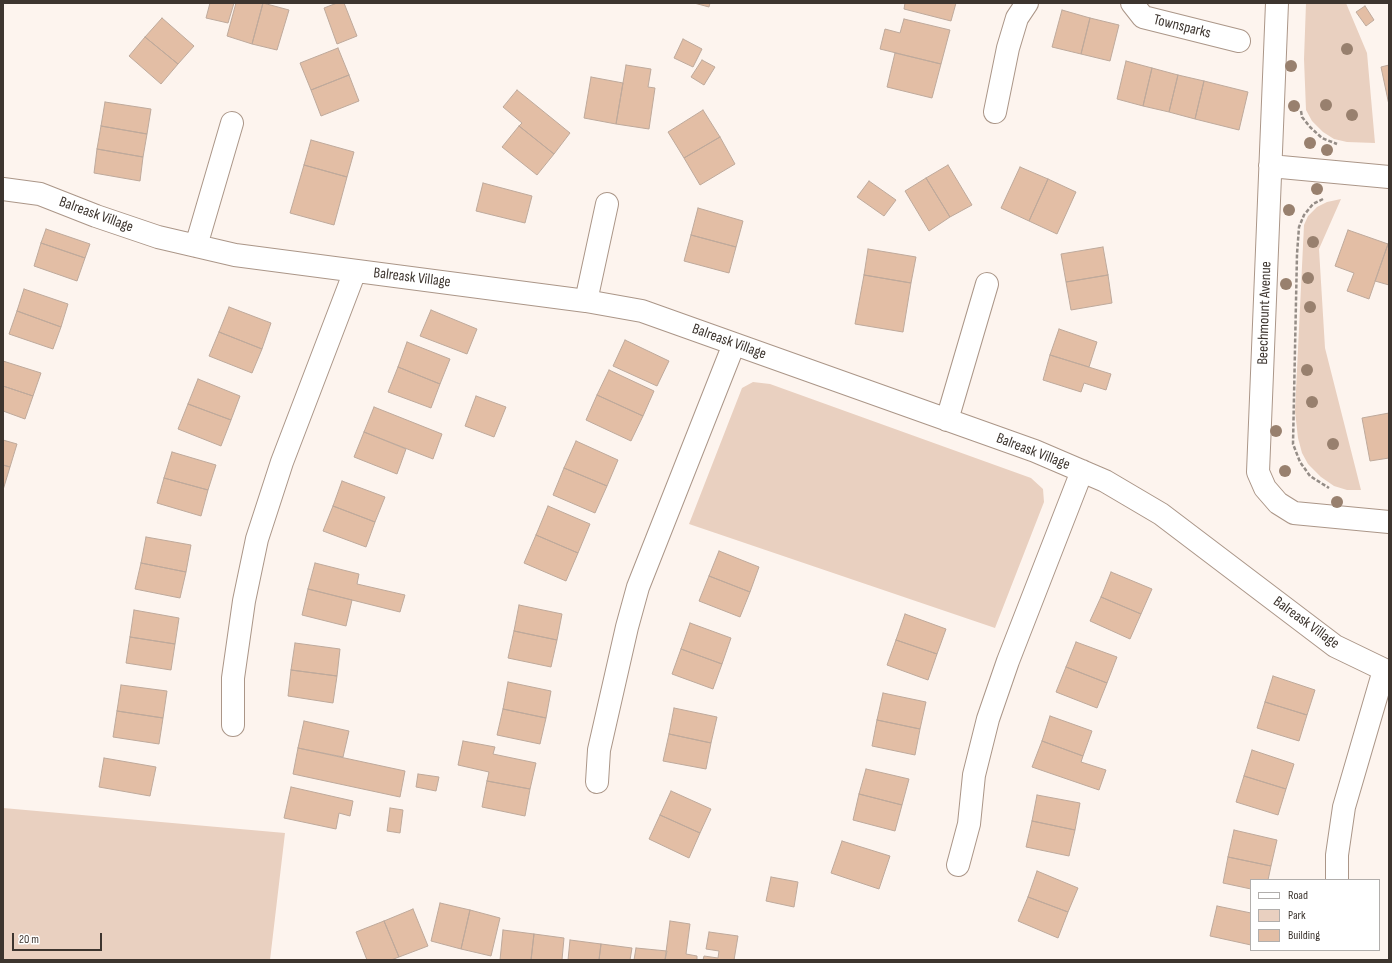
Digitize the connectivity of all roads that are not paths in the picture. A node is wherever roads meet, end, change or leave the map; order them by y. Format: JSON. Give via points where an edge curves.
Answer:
{"nodes":[{"id":1,"x":1027,"y":3,"type":"edge"},
{"id":2,"x":1132,"y":3,"type":"edge"},
{"id":3,"x":1277,"y":3,"type":"edge"},
{"id":4,"x":1239,"y":41,"type":"dead end"},
{"id":5,"x":994,"y":112,"type":"dead end"},
{"id":6,"x":232,"y":123,"type":"dead end"},
{"id":7,"x":1270,"y":166,"type":"junction"},
{"id":8,"x":1389,"y":178,"type":"edge"},
{"id":9,"x":3,"y":190,"type":"edge"},
{"id":10,"x":607,"y":204,"type":"dead end"},
{"id":11,"x":196,"y":246,"type":"junction"},
{"id":12,"x":355,"y":270,"type":"junction"},
{"id":13,"x":987,"y":284,"type":"dead end"},
{"id":14,"x":586,"y":301,"type":"junction"},
{"id":15,"x":734,"y":344,"type":"junction"},
{"id":16,"x":947,"y":420,"type":"junction"},
{"id":17,"x":1082,"y":471,"type":"junction"},
{"id":18,"x":1389,"y":522,"type":"edge"},
{"id":19,"x":1387,"y":671,"type":"edge"},
{"id":20,"x":233,"y":725,"type":"dead end"},
{"id":21,"x":597,"y":782,"type":"dead end"},
{"id":22,"x":958,"y":865,"type":"dead end"},
{"id":23,"x":1337,"y":879,"type":"edge"}],
"edges":[{"from":1,"to":5,"type":"street","via":[[1017,18]]},
{"from":2,"to":4,"type":"street","name":"Townsparks","via":[[1143,17]]},
{"from":3,"to":7,"type":"street","name":"Beechmount Avenue"},
{"from":6,"to":11,"type":"street"},
{"from":7,"to":8,"type":"street"},
{"from":7,"to":18,"type":"street","name":"Beechmount Avenue","via":[[1258,472],[1265,488],[1278,503],[1294,513]]},
{"from":9,"to":11,"type":"street","name":"Balreask Village","via":[[40,194],[96,216]]},
{"from":10,"to":14,"type":"street"},
{"from":11,"to":12,"type":"street","name":"Balreask Village","via":[[235,254]]},
{"from":12,"to":14,"type":"street","name":"Balreask Village"},
{"from":12,"to":20,"type":"street","via":[[282,462],[257,539],[244,601],[233,678]]},
{"from":13,"to":16,"type":"street"},
{"from":14,"to":15,"type":"street","name":"Balreask Village","via":[[642,312]]},
{"from":15,"to":16,"type":"street","name":"Balreask Village"},
{"from":15,"to":21,"type":"street","via":[[638,587],[599,750]]},
{"from":16,"to":17,"type":"street","name":"Balreask Village","via":[[1035,451]]},
{"from":17,"to":19,"type":"street","name":"Balreask Village","via":[[1105,480],[1161,514],[1335,646]]},
{"from":17,"to":22,"type":"street","via":[[988,719],[974,775],[969,824]]},
{"from":19,"to":23,"type":"street","via":[[1344,807],[1337,855]]}]}
